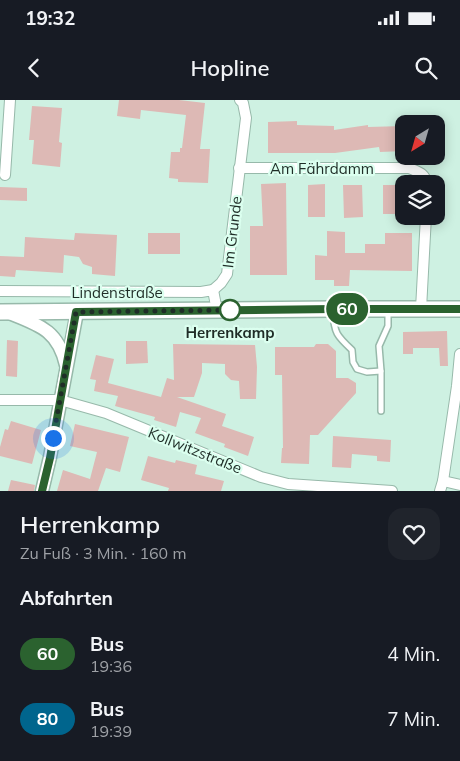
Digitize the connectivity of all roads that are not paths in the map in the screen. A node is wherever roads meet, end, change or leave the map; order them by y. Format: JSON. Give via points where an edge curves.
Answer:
{"nodes":[{"id":1,"x":10,"y":100,"type":"edge"},
{"id":2,"x":240,"y":100,"type":"edge"},
{"id":3,"x":239,"y":168,"type":"junction"},
{"id":4,"x":5,"y":175,"type":"dead end"},
{"id":5,"x":424,"y":175,"type":"edge"},
{"id":6,"x":426,"y":225,"type":"edge"},
{"id":7,"x":213,"y":290,"type":"junction"},
{"id":8,"x":0,"y":292,"type":"edge"},
{"id":9,"x":333,"y":309,"type":"junction"},
{"id":10,"x":421,"y":309,"type":"junction"},
{"id":11,"x":460,"y":309,"type":"edge"},
{"id":12,"x":388,"y":310,"type":"junction"},
{"id":13,"x":217,"y":311,"type":"junction"},
{"id":14,"x":4,"y":312,"type":"edge"},
{"id":15,"x":76,"y":312,"type":"junction"},
{"id":16,"x":460,"y":354,"type":"edge"},
{"id":17,"x":66,"y":367,"type":"junction"},
{"id":18,"x":381,"y":371,"type":"junction"},
{"id":19,"x":459,"y":379,"type":"edge"},
{"id":20,"x":0,"y":400,"type":"edge"},
{"id":21,"x":60,"y":400,"type":"junction"},
{"id":22,"x":381,"y":411,"type":"dead end"},
{"id":23,"x":460,"y":485,"type":"edge"},
{"id":24,"x":442,"y":486,"type":"edge"},
{"id":25,"x":287,"y":488,"type":"edge"},
{"id":26,"x":42,"y":491,"type":"edge"},
{"id":27,"x":392,"y":491,"type":"edge"}],
"edges":[{"from":1,"to":4,"type":"street"},
{"from":2,"to":3,"type":"street","name":"Im Grunde","via":[[246,118]]},
{"from":3,"to":5,"type":"street","name":"Am Fährdamm","via":[[409,168]]},
{"from":3,"to":7,"type":"street","name":"Im Grunde","via":[[227,274]]},
{"from":6,"to":10,"type":"street"},
{"from":7,"to":8,"type":"street","name":"Lindenstraße"},
{"from":7,"to":13,"type":"street"},
{"from":9,"to":12,"type":"main road","name":"Lindenstraße"},
{"from":9,"to":13,"type":"main road","name":"Lindenstraße"},
{"from":9,"to":18,"type":"lane","via":[[336,335],[352,350],[356,369]]},
{"from":10,"to":11,"type":"main road","name":"Lindenstraße"},
{"from":10,"to":12,"type":"main road","name":"Lindenstraße"},
{"from":12,"to":18,"type":"lane","via":[[388,326],[379,346]]},
{"from":13,"to":15,"type":"main road","name":"Lindenstraße"},
{"from":14,"to":15,"type":"main road","name":"Lindenstraße"},
{"from":14,"to":17,"type":"street","via":[[40,326],[49,333],[62,350]]},
{"from":15,"to":17,"type":"street"},
{"from":16,"to":19,"type":"street"},
{"from":17,"to":21,"type":"street"},
{"from":18,"to":22,"type":"lane"},
{"from":19,"to":24,"type":"street"},
{"from":20,"to":21,"type":"street","name":"Kollwitzstraße"},
{"from":21,"to":25,"type":"street","name":"Kollwitzstraße","via":[[106,413]]},
{"from":21,"to":26,"type":"street"},
{"from":23,"to":24,"type":"street"},
{"from":25,"to":27,"type":"street","name":"Kollwitzstraße"}]}
